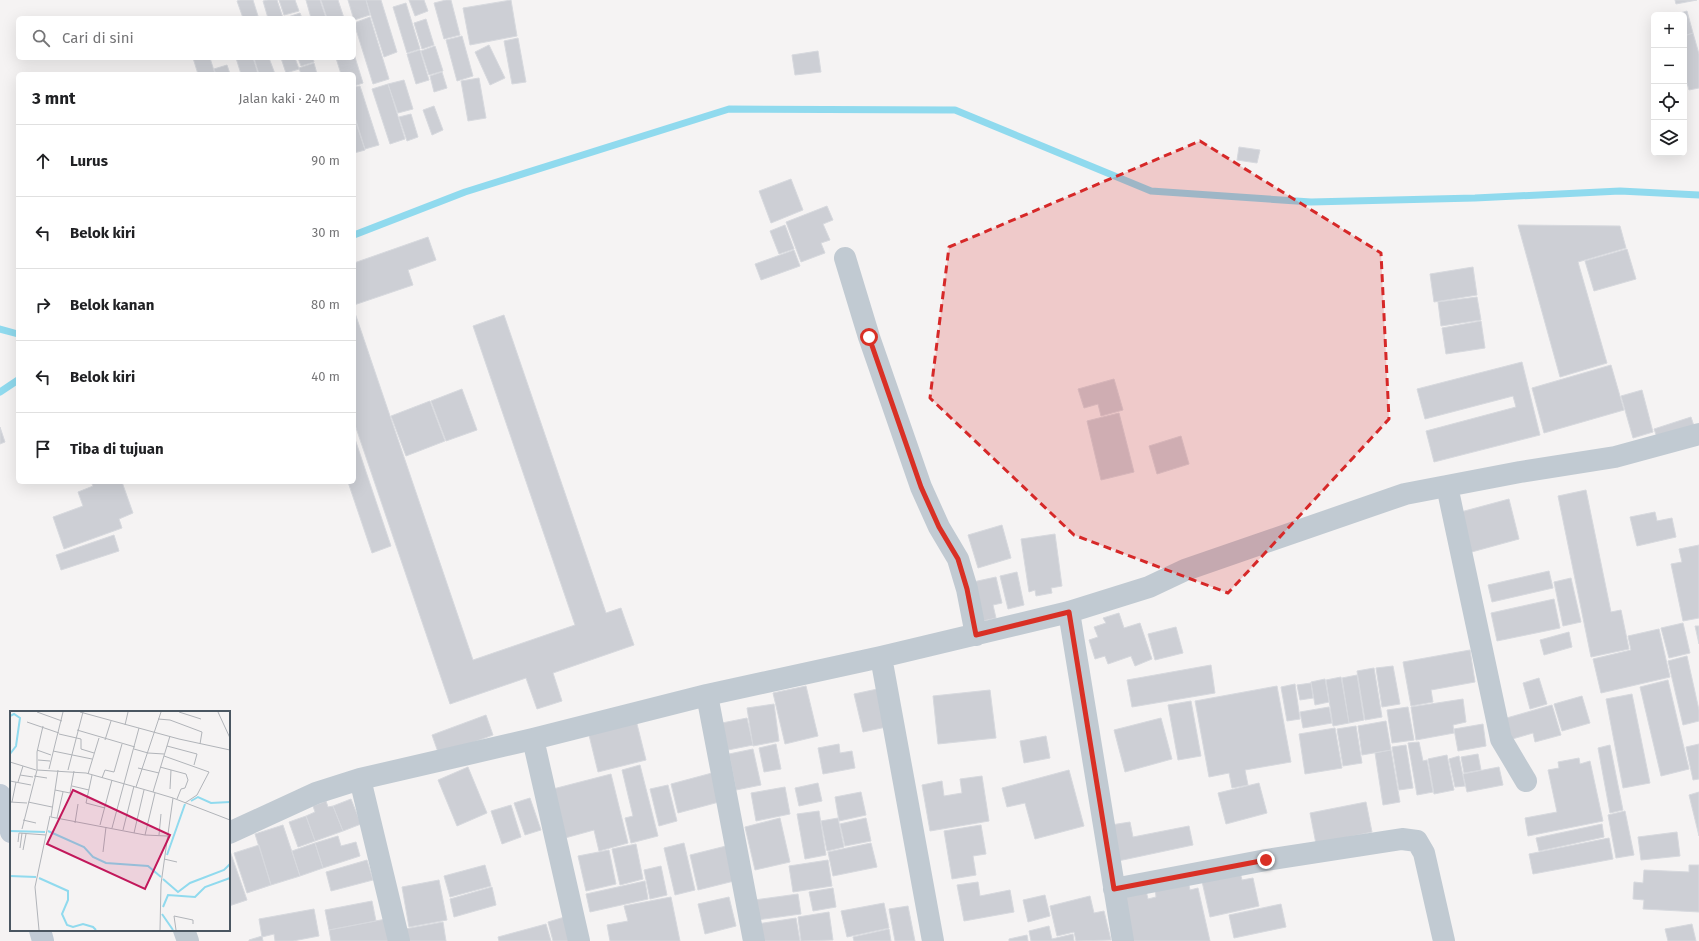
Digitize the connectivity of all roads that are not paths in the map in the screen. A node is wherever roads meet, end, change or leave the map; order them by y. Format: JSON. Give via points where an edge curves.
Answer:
{"nodes":[{"id":1,"x":845,"y":258,"type":"dead end"},
{"id":2,"x":1699,"y":434,"type":"edge"},
{"id":3,"x":1447,"y":486,"type":"junction"},
{"id":4,"x":1069,"y":612,"type":"junction"},
{"id":5,"x":976,"y":635,"type":"junction"},
{"id":6,"x":881,"y":657,"type":"junction"},
{"id":7,"x":707,"y":695,"type":"junction"},
{"id":8,"x":533,"y":739,"type":"junction"},
{"id":9,"x":360,"y":779,"type":"junction"},
{"id":10,"x":1526,"y":781,"type":"dead end"},
{"id":11,"x":0,"y":795,"type":"edge"},
{"id":12,"x":10,"y":829,"type":"edge"},
{"id":13,"x":230,"y":833,"type":"edge"},
{"id":14,"x":1114,"y":889,"type":"junction"},
{"id":15,"x":40,"y":931,"type":"edge"},
{"id":16,"x":184,"y":931,"type":"edge"},
{"id":17,"x":43,"y":941,"type":"edge"},
{"id":18,"x":188,"y":941,"type":"edge"},
{"id":19,"x":399,"y":941,"type":"edge"},
{"id":20,"x":579,"y":941,"type":"edge"},
{"id":21,"x":754,"y":941,"type":"edge"},
{"id":22,"x":933,"y":941,"type":"edge"},
{"id":23,"x":1123,"y":941,"type":"edge"},
{"id":24,"x":1444,"y":941,"type":"edge"}],
"edges":[{"from":1,"to":5,"type":"street","via":[[869,337],[921,487],[939,527],[958,559]]},
{"from":2,"to":3,"type":"street","via":[[1615,457]]},
{"from":3,"to":4,"type":"street","via":[[1405,494],[1185,570],[1149,587]]},
{"from":3,"to":10,"type":"street","via":[[1501,739]]},
{"from":4,"to":5,"type":"street"},
{"from":4,"to":14,"type":"street"},
{"from":5,"to":6,"type":"street"},
{"from":6,"to":7,"type":"street"},
{"from":6,"to":22,"type":"street"},
{"from":7,"to":8,"type":"street"},
{"from":7,"to":21,"type":"street"},
{"from":8,"to":9,"type":"street"},
{"from":8,"to":20,"type":"street"},
{"from":9,"to":13,"type":"street","via":[[316,793]]},
{"from":9,"to":19,"type":"street"},
{"from":11,"to":12,"type":"main road"},
{"from":14,"to":23,"type":"street"},
{"from":14,"to":24,"type":"street","via":[[1273,859],[1402,839],[1417,841],[1424,853]]},
{"from":15,"to":17,"type":"main road"},
{"from":16,"to":18,"type":"street"}]}
